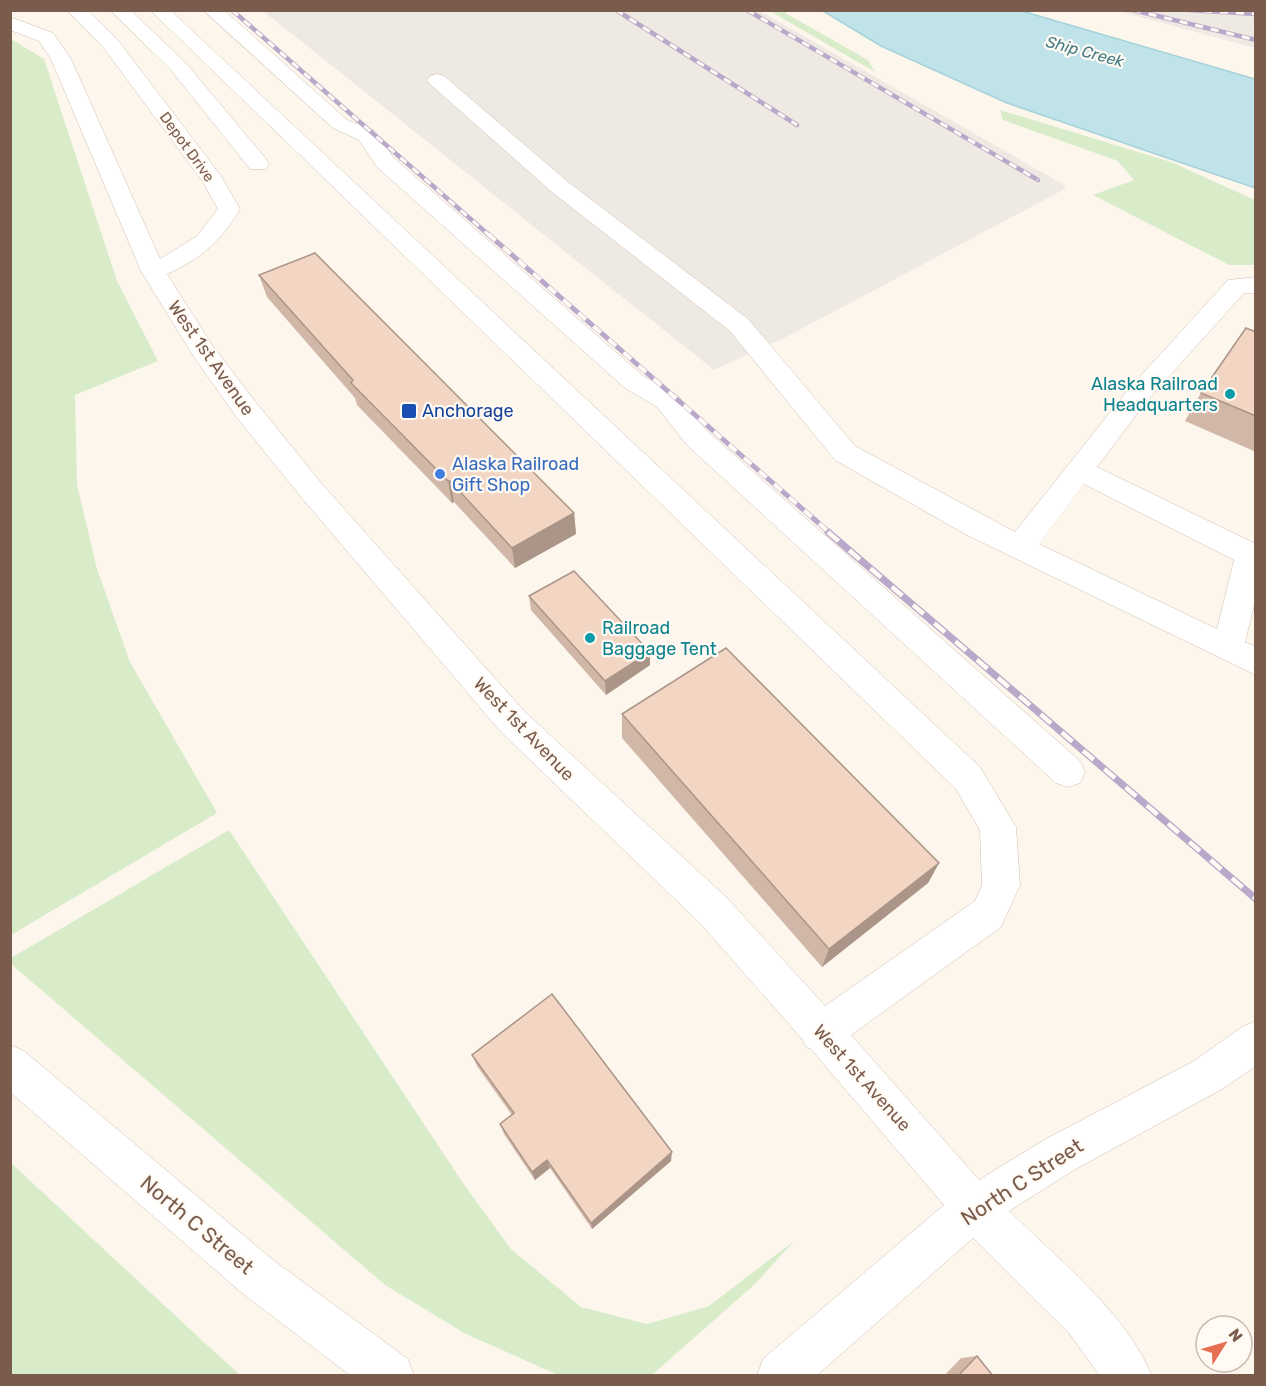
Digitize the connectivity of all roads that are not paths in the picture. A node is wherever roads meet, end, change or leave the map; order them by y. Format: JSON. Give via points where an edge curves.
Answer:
{"nodes":[{"id":1,"x":76,"y":10,"type":"edge"},
{"id":2,"x":119,"y":10,"type":"edge"},
{"id":3,"x":159,"y":10,"type":"edge"},
{"id":4,"x":212,"y":10,"type":"edge"},
{"id":5,"x":10,"y":23,"type":"edge"},
{"id":6,"x":437,"y":81,"type":"dead end"},
{"id":7,"x":258,"y":164,"type":"dead end"},
{"id":8,"x":153,"y":271,"type":"junction"},
{"id":9,"x":1256,"y":285,"type":"edge"},
{"id":10,"x":1080,"y":470,"type":"junction"},
{"id":11,"x":1019,"y":548,"type":"junction"},
{"id":12,"x":1228,"y":648,"type":"junction"},
{"id":13,"x":1256,"y":662,"type":"edge"},
{"id":14,"x":1068,"y":772,"type":"dead end"},
{"id":15,"x":820,"y":1033,"type":"junction"},
{"id":16,"x":1256,"y":1041,"type":"edge"},
{"id":17,"x":10,"y":1065,"type":"edge"},
{"id":18,"x":974,"y":1208,"type":"junction"},
{"id":19,"x":391,"y":1376,"type":"edge"},
{"id":20,"x":780,"y":1376,"type":"edge"},
{"id":21,"x":1129,"y":1376,"type":"edge"}],
"edges":[{"from":1,"to":8,"type":"street","name":"Depot Drive","via":[[110,44],[213,181],[229,209],[217,231],[196,252]]},
{"from":2,"to":7,"type":"street","via":[[178,66]]},
{"from":3,"to":15,"type":"street","via":[[968,778],[998,827],[1000,885],[988,914]]},
{"from":4,"to":14,"type":"street","via":[[340,124],[367,136],[385,162],[634,382],[667,401],[697,438]]},
{"from":5,"to":8,"type":"street","name":"West 1st Avenue","via":[[46,38],[61,59]]},
{"from":6,"to":11,"type":"street","via":[[560,187],[739,325],[845,453]]},
{"from":8,"to":15,"type":"street","name":"West 1st Avenue","via":[[203,351],[248,412],[489,695],[554,762],[714,911]]},
{"from":9,"to":10,"type":"street","via":[[1237,285],[1136,398]]},
{"from":10,"to":11,"type":"street"},
{"from":10,"to":12,"type":"street","via":[[1250,555]]},
{"from":11,"to":12,"type":"street"},
{"from":12,"to":13,"type":"street"},
{"from":15,"to":18,"type":"street","name":"West 1st Avenue","via":[[907,1127]]},
{"from":16,"to":18,"type":"street","name":"North C Street","via":[[1208,1075],[1059,1155]]},
{"from":17,"to":19,"type":"street","name":"North C Street","via":[[257,1276]]},
{"from":18,"to":20,"type":"street","name":"North C Street"},
{"from":18,"to":21,"type":"street","name":"West 1st Avenue","via":[[1085,1317]]}]}
